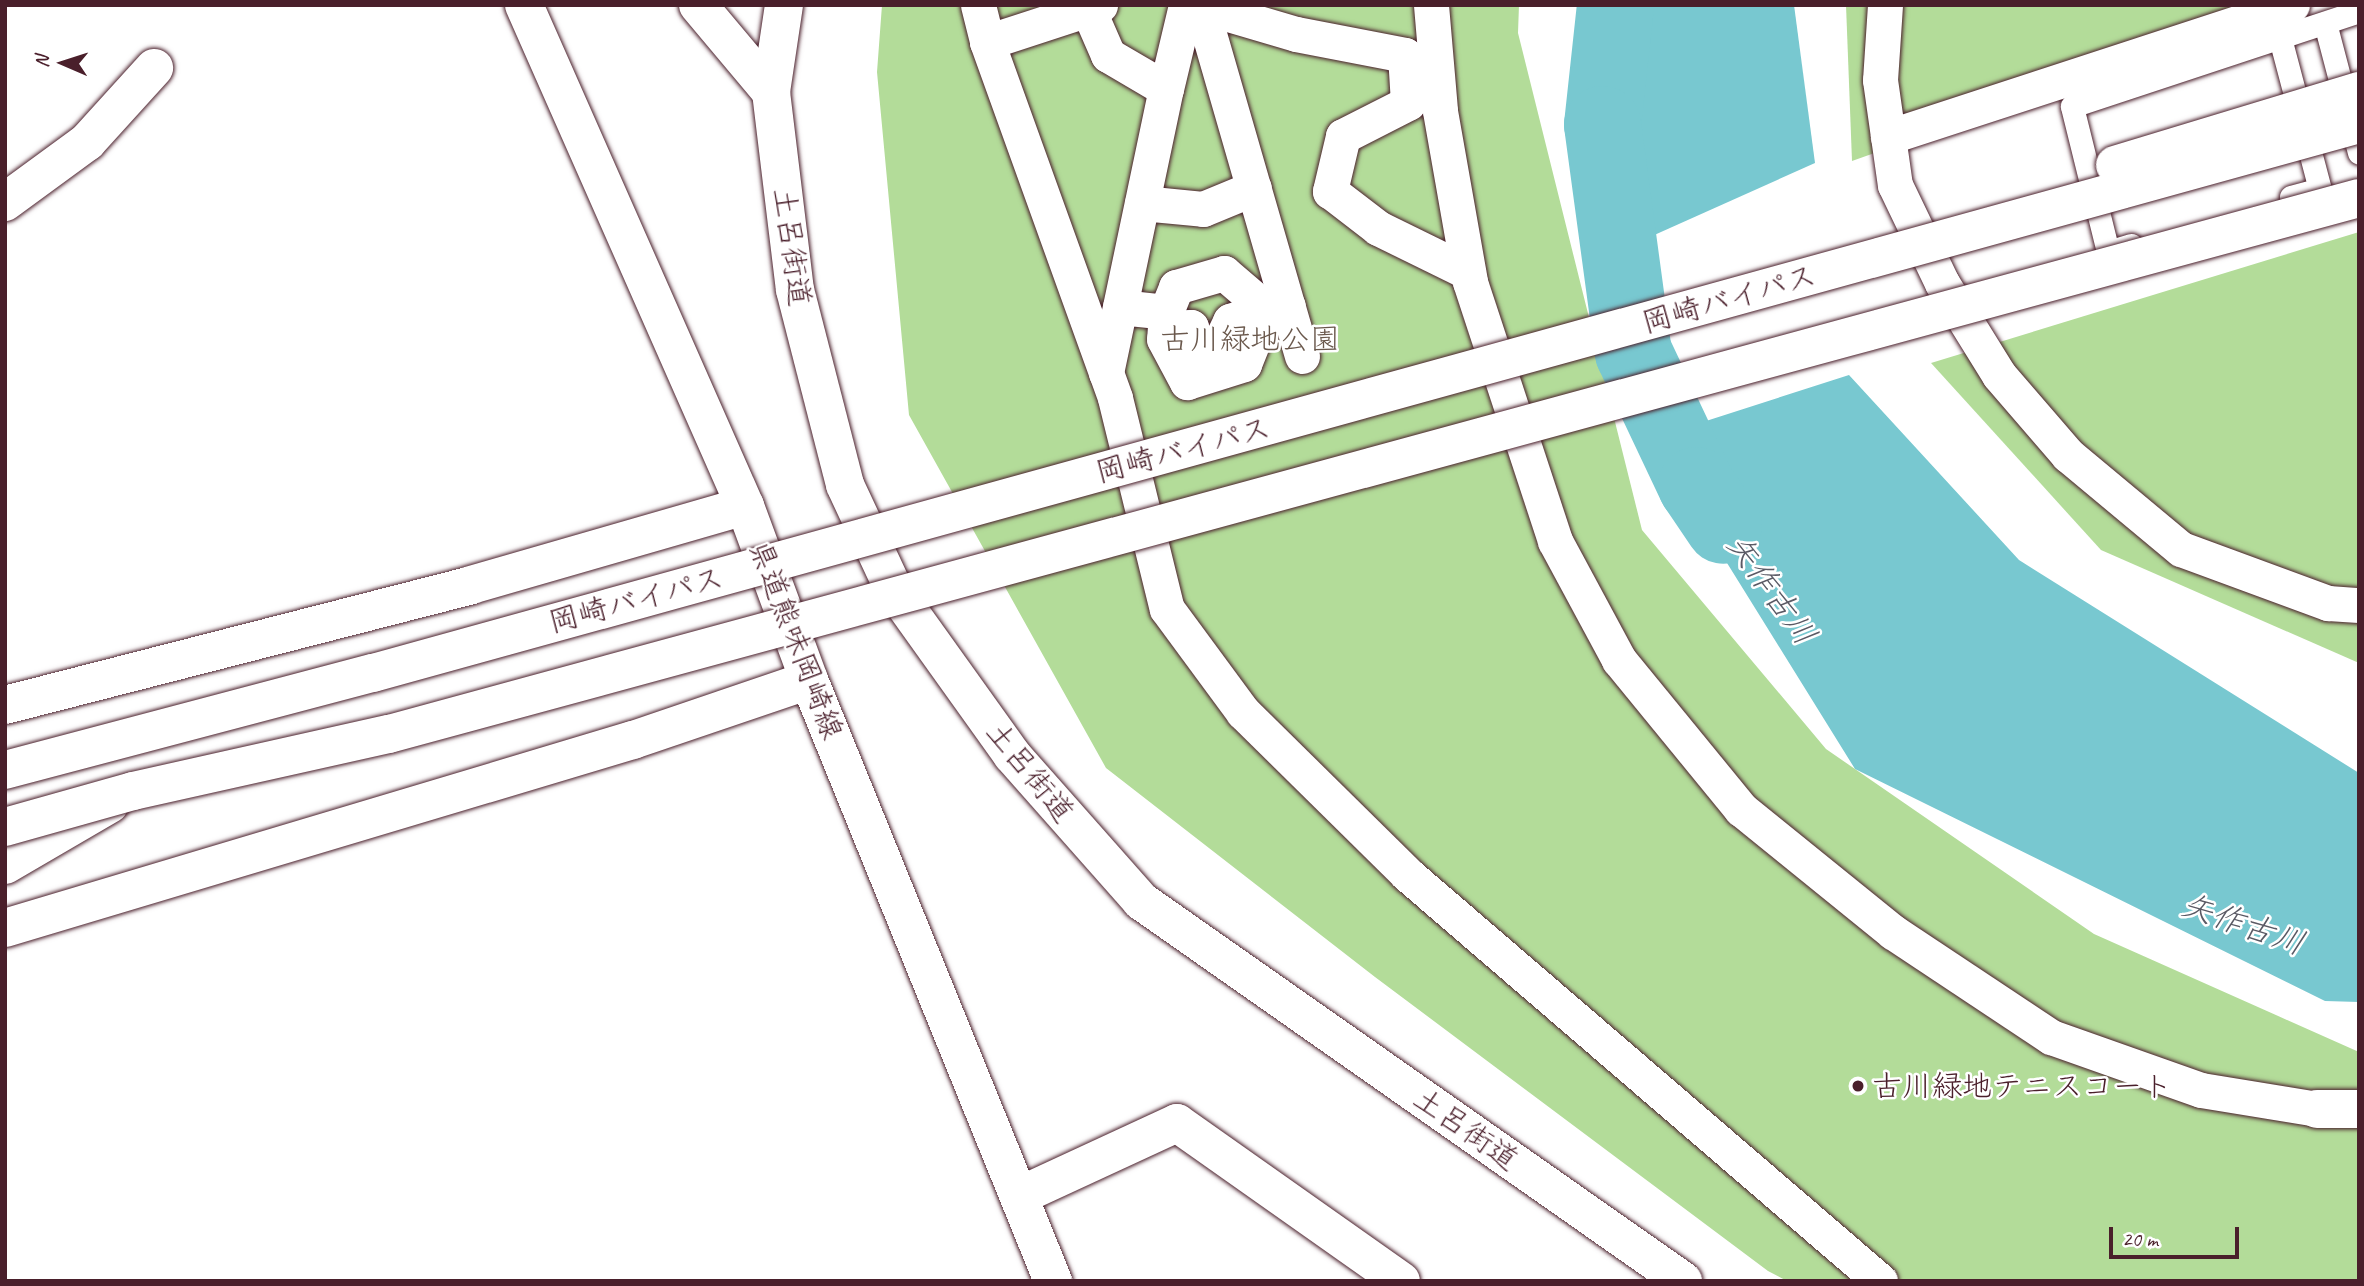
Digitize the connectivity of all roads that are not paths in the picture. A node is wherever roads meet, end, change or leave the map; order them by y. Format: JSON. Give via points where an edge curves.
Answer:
{"nodes":[{"id":1,"x":524,"y":5,"type":"edge"},
{"id":2,"x":698,"y":5,"type":"edge"},
{"id":3,"x":784,"y":5,"type":"edge"},
{"id":4,"x":978,"y":5,"type":"edge"},
{"id":5,"x":1431,"y":5,"type":"edge"},
{"id":6,"x":1885,"y":5,"type":"edge"},
{"id":7,"x":2292,"y":5,"type":"edge"},
{"id":8,"x":1197,"y":6,"type":"edge"},
{"id":9,"x":1094,"y":7,"type":"edge"},
{"id":10,"x":2359,"y":12,"type":"edge"},
{"id":11,"x":2325,"y":23,"type":"junction"},
{"id":12,"x":2280,"y":37,"type":"junction"},
{"id":13,"x":987,"y":42,"type":"junction"},
{"id":14,"x":153,"y":68,"type":"dead end"},
{"id":15,"x":1166,"y":89,"type":"junction"},
{"id":16,"x":771,"y":92,"type":"junction"},
{"id":17,"x":2356,"y":108,"type":"edge"},
{"id":18,"x":2303,"y":124,"type":"junction"},
{"id":19,"x":1888,"y":137,"type":"junction"},
{"id":20,"x":2359,"y":153,"type":"edge"},
{"id":21,"x":2090,"y":183,"type":"junction"},
{"id":22,"x":1254,"y":188,"type":"junction"},
{"id":23,"x":2359,"y":198,"type":"edge"},
{"id":24,"x":5,"y":202,"type":"edge"},
{"id":25,"x":1142,"y":203,"type":"junction"},
{"id":26,"x":1468,"y":272,"type":"junction"},
{"id":27,"x":1120,"y":307,"type":"junction"},
{"id":28,"x":1277,"y":308,"type":"junction"},
{"id":29,"x":1174,"y":322,"type":"junction"},
{"id":30,"x":1303,"y":356,"type":"dead end"},
{"id":31,"x":1106,"y":373,"type":"junction"},
{"id":32,"x":745,"y":506,"type":"junction"},
{"id":33,"x":2359,"y":605,"type":"edge"},
{"id":34,"x":809,"y":680,"type":"junction"},
{"id":35,"x":5,"y":705,"type":"edge"},
{"id":36,"x":5,"y":769,"type":"edge"},
{"id":37,"x":133,"y":791,"type":"junction"},
{"id":38,"x":5,"y":827,"type":"edge"},
{"id":39,"x":5,"y":865,"type":"edge"},
{"id":40,"x":5,"y":928,"type":"edge"},
{"id":41,"x":2317,"y":1109,"type":"joint"},
{"id":42,"x":2359,"y":1109,"type":"edge"},
{"id":43,"x":1019,"y":1196,"type":"junction"},
{"id":44,"x":1053,"y":1281,"type":"edge"},
{"id":45,"x":1401,"y":1281,"type":"edge"},
{"id":46,"x":1683,"y":1281,"type":"edge"},
{"id":47,"x":1881,"y":1281,"type":"edge"}],
"edges":[{"from":1,"to":32,"type":"main road","name":"県道熊味岡崎線"},
{"from":2,"to":16,"type":"main road"},
{"from":3,"to":16,"type":"main road","name":"土呂街道"},
{"from":4,"to":13,"type":"street"},
{"from":5,"to":26,"type":"street","via":[[1440,111]]},
{"from":6,"to":19,"type":"street","via":[[1880,80]]},
{"from":7,"to":19,"type":"street"},
{"from":8,"to":15,"type":"street"},
{"from":8,"to":22,"type":"street","via":[[1201,6]]},
{"from":8,"to":26,"type":"street","via":[[1296,34],[1405,55],[1408,103],[1343,136],[1331,191],[1378,228]]},
{"from":9,"to":13,"type":"street"},
{"from":9,"to":15,"type":"street","via":[[1108,55]]},
{"from":10,"to":11,"type":"lane"},
{"from":11,"to":12,"type":"lane"},
{"from":11,"to":17,"type":"lane"},
{"from":12,"to":18,"type":"lane"},
{"from":12,"to":21,"type":"lane","via":[[2071,106]]},
{"from":13,"to":31,"type":"street"},
{"from":14,"to":24,"type":"main road","via":[[87,142]]},
{"from":15,"to":25,"type":"street"},
{"from":16,"to":46,"type":"main road","name":"土呂街道","via":[[794,290],[845,485],[894,590],[1012,755],[1140,901]]},
{"from":17,"to":20,"type":"lane"},
{"from":17,"to":36,"type":"main road","name":"岡崎バイパス","bridge":true,"via":[[2028,192],[2006,222],[373,673]]},
{"from":18,"to":21,"type":"lane"},
{"from":18,"to":21,"type":"lane","via":[[2320,188],[2108,252]]},
{"from":19,"to":33,"type":"street","via":[[1895,185],[1942,283],[1999,375],[2068,456],[2181,549],[2328,603]]},
{"from":22,"to":25,"type":"street","via":[[1203,209]]},
{"from":22,"to":28,"type":"street"},
{"from":23,"to":37,"type":"main road","bridge":true,"via":[[389,734]]},
{"from":25,"to":27,"type":"street"},
{"from":26,"to":41,"type":"street","via":[[1555,541],[1619,660],[1741,810],[1893,932],[2052,1037],[2201,1090]]},
{"from":27,"to":29,"type":"street"},
{"from":27,"to":31,"type":"street"},
{"from":28,"to":29,"type":"street","via":[[1230,321],[1218,346],[1196,344]]},
{"from":28,"to":29,"type":"street","via":[[1224,273],[1176,287]]},
{"from":28,"to":29,"type":"street","via":[[1244,364],[1187,382],[1164,339]]},
{"from":28,"to":30,"type":"street"},
{"from":31,"to":47,"type":"street","via":[[1167,609],[1243,712],[1407,874]]},
{"from":32,"to":34,"type":"main road","name":"県道熊味岡崎線"},
{"from":32,"to":35,"type":"main road","via":[[471,584]]},
{"from":34,"to":40,"type":"main road","via":[[633,740]]},
{"from":34,"to":43,"type":"main road","name":"県道熊味岡崎線"},
{"from":37,"to":38,"type":"main road","bridge":true},
{"from":37,"to":39,"type":"main road","bridge":true},
{"from":41,"to":42,"type":"main road"},
{"from":43,"to":44,"type":"main road","name":"県道熊味岡崎線"},
{"from":43,"to":45,"type":"main road","via":[[1177,1123]]}]}
